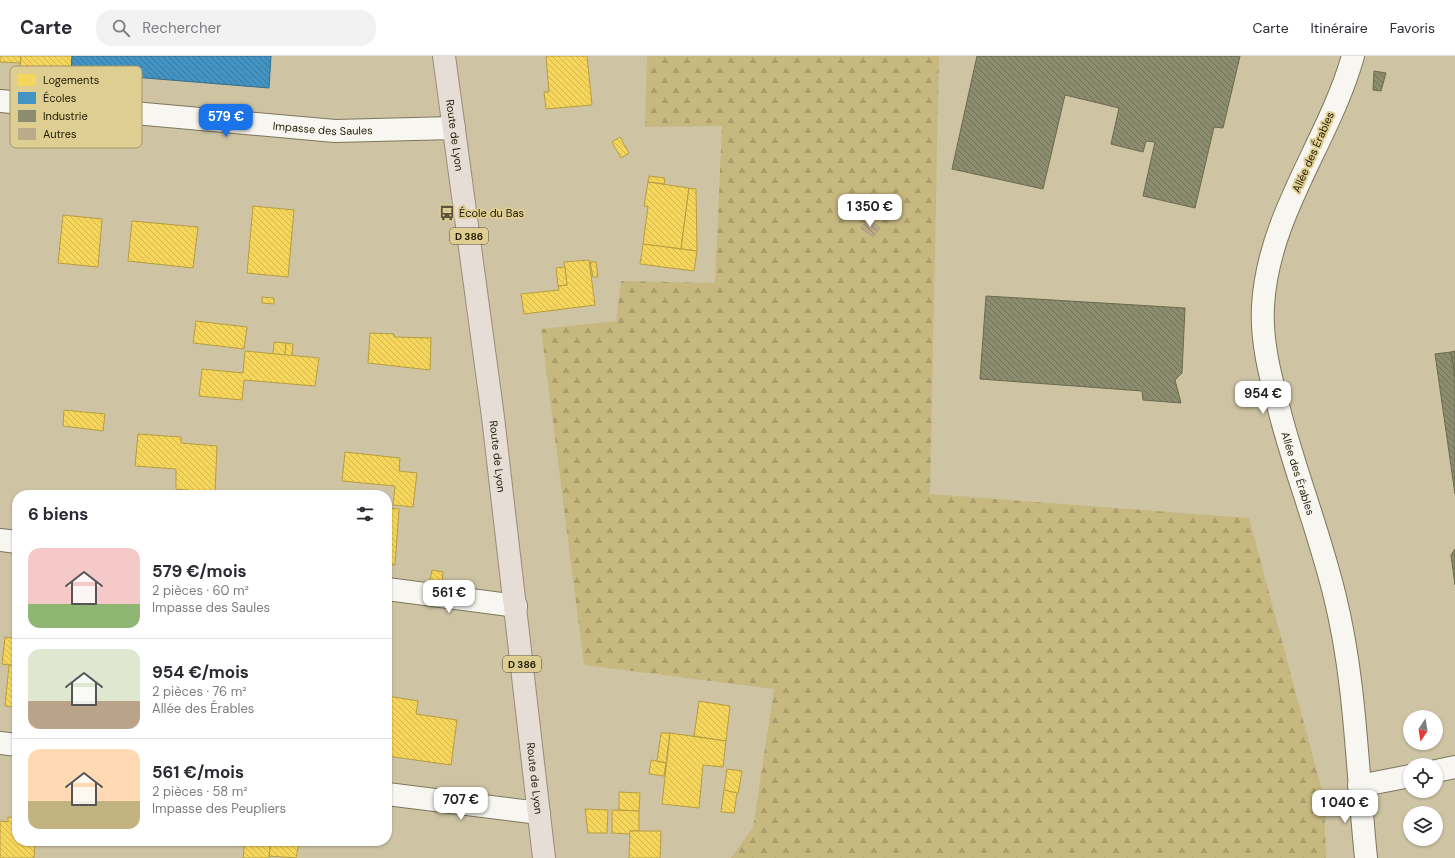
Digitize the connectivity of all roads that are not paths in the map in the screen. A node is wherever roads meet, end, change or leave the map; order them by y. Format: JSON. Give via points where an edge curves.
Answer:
{"nodes":[{"id":1,"x":444,"y":56,"type":"edge"},
{"id":2,"x":1353,"y":56,"type":"edge"},
{"id":3,"x":0,"y":101,"type":"edge"},
{"id":4,"x":10,"y":102,"type":"edge"},
{"id":5,"x":142,"y":114,"type":"edge"},
{"id":6,"x":454,"y":128,"type":"junction"},
{"id":7,"x":0,"y":540,"type":"edge"},
{"id":8,"x":12,"y":541,"type":"edge"},
{"id":9,"x":392,"y":589,"type":"edge"},
{"id":10,"x":516,"y":606,"type":"junction"},
{"id":11,"x":0,"y":743,"type":"edge"},
{"id":12,"x":12,"y":744,"type":"edge"},
{"id":13,"x":1455,"y":767,"type":"edge"},
{"id":14,"x":1443,"y":770,"type":"edge"},
{"id":15,"x":1403,"y":777,"type":"edge"},
{"id":16,"x":1358,"y":786,"type":"junction"},
{"id":17,"x":392,"y":795,"type":"edge"},
{"id":18,"x":539,"y":813,"type":"junction"},
{"id":19,"x":544,"y":858,"type":"edge"},
{"id":20,"x":1366,"y":858,"type":"edge"}],
"edges":[{"from":1,"to":6,"type":"main road","name":"Route de Lyon","number":"D 386"},
{"from":2,"to":16,"type":"street","name":"Allée des Érables","via":[[1309,164],[1278,229],[1263,306],[1266,359],[1284,429],[1335,597],[1352,697]]},
{"from":3,"to":4,"type":"street","name":"Impasse des Saules"},
{"from":5,"to":6,"type":"street","name":"Impasse des Saules","via":[[335,131]]},
{"from":6,"to":10,"type":"main road","name":"Route de Lyon","number":"D 386"},
{"from":7,"to":8,"type":"street"},
{"from":9,"to":10,"type":"street"},
{"from":10,"to":18,"type":"main road","name":"Route de Lyon","number":"D 386"},
{"from":11,"to":12,"type":"street"},
{"from":13,"to":14,"type":"street"},
{"from":15,"to":16,"type":"street"},
{"from":16,"to":20,"type":"street","name":"Allée des Érables"},
{"from":17,"to":18,"type":"street"},
{"from":18,"to":19,"type":"main road","name":"Route de Lyon","number":"D 386"}]}
